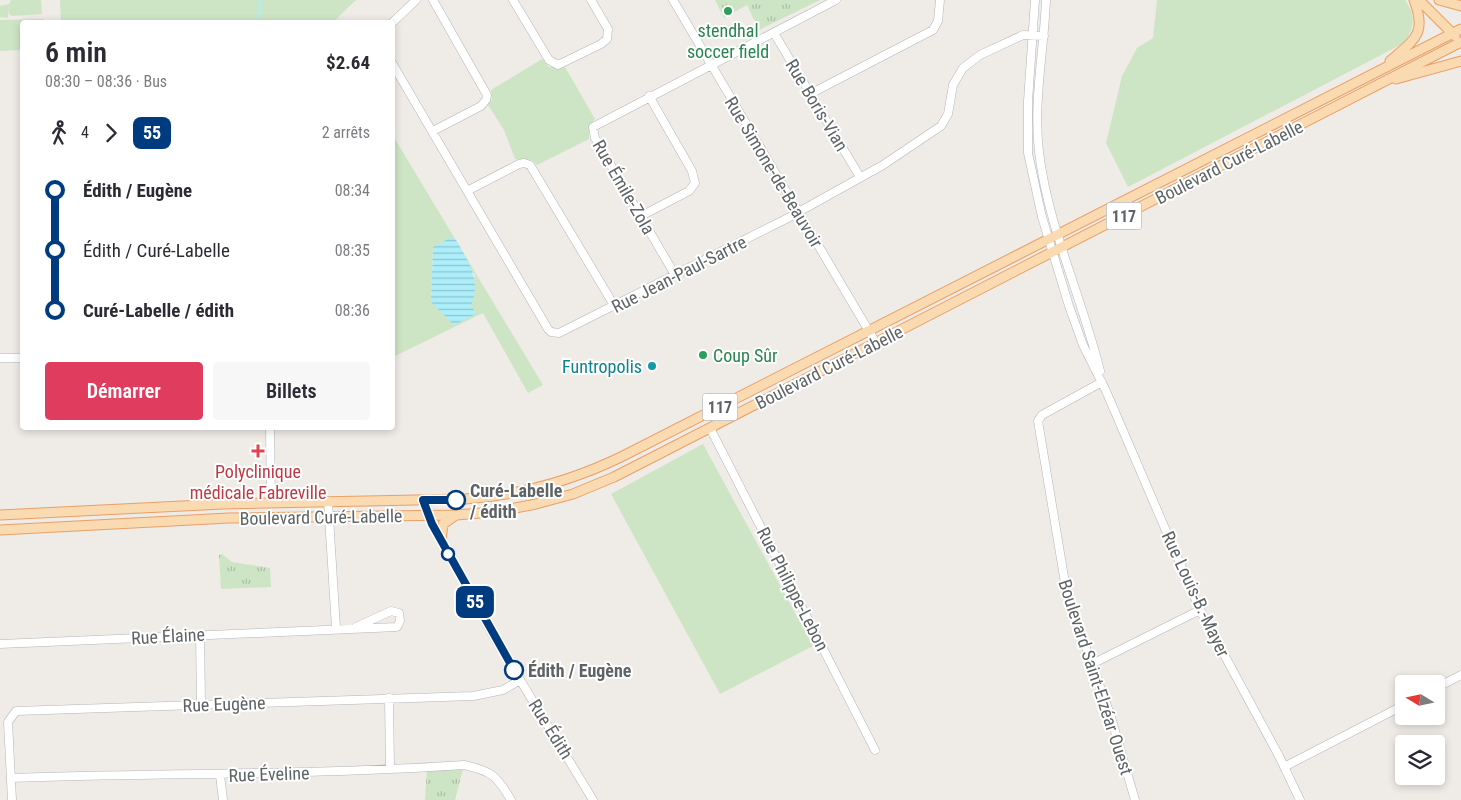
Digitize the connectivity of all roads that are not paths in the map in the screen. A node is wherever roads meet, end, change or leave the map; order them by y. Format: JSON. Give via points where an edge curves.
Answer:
{"nodes":[{"id":1,"x":416,"y":0,"type":"edge"},
{"id":2,"x":433,"y":0,"type":"edge"},
{"id":3,"x":513,"y":0,"type":"edge"},
{"id":4,"x":591,"y":0,"type":"edge"},
{"id":5,"x":673,"y":0,"type":"edge"},
{"id":6,"x":836,"y":0,"type":"edge"},
{"id":7,"x":940,"y":0,"type":"edge"},
{"id":8,"x":1035,"y":0,"type":"edge"},
{"id":9,"x":1046,"y":0,"type":"edge"},
{"id":10,"x":1414,"y":0,"type":"edge"},
{"id":11,"x":1419,"y":0,"type":"edge"},
{"id":12,"x":1439,"y":0,"type":"edge"},
{"id":13,"x":1461,"y":6,"type":"edge"},
{"id":14,"x":395,"y":20,"type":"edge"},
{"id":15,"x":1461,"y":29,"type":"edge"},
{"id":16,"x":774,"y":33,"type":"junction"},
{"id":17,"x":1452,"y":34,"type":"junction"},
{"id":18,"x":1033,"y":35,"type":"junction"},
{"id":19,"x":1044,"y":36,"type":"junction"},
{"id":20,"x":1461,"y":41,"type":"edge"},
{"id":21,"x":1461,"y":61,"type":"edge"},
{"id":22,"x":711,"y":65,"type":"junction"},
{"id":23,"x":395,"y":68,"type":"edge"},
{"id":24,"x":1379,"y":70,"type":"junction"},
{"id":25,"x":1384,"y":82,"type":"junction"},
{"id":26,"x":810,"y":94,"type":"junction"},
{"id":27,"x":650,"y":96,"type":"junction"},
{"id":28,"x":433,"y":131,"type":"junction"},
{"id":29,"x":860,"y":177,"type":"junction"},
{"id":30,"x":467,"y":191,"type":"junction"},
{"id":31,"x":798,"y":212,"type":"junction"},
{"id":32,"x":641,"y":216,"type":"junction"},
{"id":33,"x":1057,"y":233,"type":"junction"},
{"id":34,"x":1048,"y":238,"type":"junction"},
{"id":35,"x":1062,"y":248,"type":"junction"},
{"id":36,"x":1052,"y":253,"type":"junction"},
{"id":37,"x":675,"y":276,"type":"junction"},
{"id":38,"x":615,"y":307,"type":"junction"},
{"id":39,"x":868,"y":330,"type":"junction"},
{"id":40,"x":876,"y":343,"type":"junction"},
{"id":41,"x":0,"y":358,"type":"edge"},
{"id":42,"x":20,"y":358,"type":"edge"},
{"id":43,"x":1102,"y":382,"type":"junction"},
{"id":44,"x":710,"y":428,"type":"junction"},
{"id":45,"x":270,"y":430,"type":"edge"},
{"id":46,"x":423,"y":500,"type":"junction"},
{"id":47,"x":328,"y":501,"type":"junction"},
{"id":48,"x":271,"y":502,"type":"junction"},
{"id":49,"x":0,"y":515,"type":"edge"},
{"id":50,"x":429,"y":515,"type":"junction"},
{"id":51,"x":456,"y":515,"type":"junction"},
{"id":52,"x":329,"y":516,"type":"junction"},
{"id":53,"x":0,"y":530,"type":"edge"},
{"id":54,"x":441,"y":540,"type":"junction"},
{"id":55,"x":1200,"y":610,"type":"junction"},
{"id":56,"x":356,"y":627,"type":"junction"},
{"id":57,"x":336,"y":628,"type":"junction"},
{"id":58,"x":200,"y":634,"type":"junction"},
{"id":59,"x":0,"y":644,"type":"edge"},
{"id":60,"x":1092,"y":664,"type":"junction"},
{"id":61,"x":1461,"y":675,"type":"edge"},
{"id":62,"x":520,"y":680,"type":"junction"},
{"id":63,"x":1445,"y":683,"type":"edge"},
{"id":64,"x":389,"y":698,"type":"junction"},
{"id":65,"x":200,"y":704,"type":"junction"},
{"id":66,"x":1395,"y":710,"type":"edge"},
{"id":67,"x":875,"y":750,"type":"dead end"},
{"id":68,"x":1284,"y":766,"type":"junction"},
{"id":69,"x":390,"y":769,"type":"junction"},
{"id":70,"x":220,"y":775,"type":"junction"},
{"id":71,"x":11,"y":778,"type":"junction"},
{"id":72,"x":12,"y":800,"type":"edge"},
{"id":73,"x":223,"y":800,"type":"edge"},
{"id":74,"x":512,"y":800,"type":"edge"},
{"id":75,"x":593,"y":800,"type":"edge"},
{"id":76,"x":1135,"y":800,"type":"edge"},
{"id":77,"x":1300,"y":800,"type":"edge"}],
"edges":[{"from":1,"to":14,"type":"street"},
{"from":2,"to":28,"type":"street","via":[[487,95],[481,106]]},
{"from":3,"to":4,"type":"street","via":[[549,60],[558,65],[607,39],[608,29]]},
{"from":5,"to":22,"type":"street","name":"Rue Simone-de-Beauvoir"},
{"from":6,"to":16,"type":"street","name":"Rue Émile-Zola"},
{"from":7,"to":26,"type":"street","via":[[933,30]]},
{"from":8,"to":18,"type":"street"},
{"from":9,"to":19,"type":"street"},
{"from":10,"to":24,"type":"main road","via":[[1420,20],[1418,34]]},
{"from":11,"to":17,"type":"main road"},
{"from":12,"to":13,"type":"main road"},
{"from":15,"to":17,"type":"main road","name":"Boulevard Curé-Labelle","number":"117"},
{"from":16,"to":22,"type":"street","name":"Rue Émile-Zola"},
{"from":16,"to":26,"type":"street","name":"Rue Boris-Vian"},
{"from":17,"to":20,"type":"main road"},
{"from":17,"to":24,"type":"main road","name":"Boulevard Curé-Labelle","number":"117"},
{"from":18,"to":19,"type":"street","name":"Rue Jean-Paul-Sartre"},
{"from":18,"to":29,"type":"street","name":"Rue Jean-Paul-Sartre","via":[[1023,35],[980,55],[963,68],[953,85],[948,114],[941,126]]},
{"from":18,"to":34,"type":"street","via":[[1028,148]]},
{"from":19,"to":33,"type":"street","via":[[1038,142],[1044,183]]},
{"from":20,"to":25,"type":"main road","name":"Boulevard Curé-Labelle","number":"117"},
{"from":21,"to":25,"type":"main road"},
{"from":22,"to":27,"type":"street","name":"Rue Émile-Zola"},
{"from":22,"to":31,"type":"street","name":"Rue Simone-de-Beauvoir"},
{"from":23,"to":28,"type":"street","name":"Rue Jean-Paul-Sartre"},
{"from":24,"to":33,"type":"main road","name":"Boulevard Curé-Labelle","number":"117"},
{"from":25,"to":35,"type":"main road","name":"Boulevard Curé-Labelle","number":"117"},
{"from":26,"to":29,"type":"street","name":"Rue Boris-Vian"},
{"from":27,"to":32,"type":"street","via":[[692,171],[695,183],[689,191]]},
{"from":27,"to":32,"type":"street","name":"Rue Émile-Zola","via":[[593,129],[595,138]]},
{"from":28,"to":30,"type":"street","name":"Rue Jean-Paul-Sartre"},
{"from":29,"to":31,"type":"street","name":"Rue Jean-Paul-Sartre"},
{"from":30,"to":38,"type":"street","name":"Rue Jean-Paul-Sartre","via":[[551,332],[562,333]]},
{"from":30,"to":38,"type":"street","via":[[519,164],[528,164]]},
{"from":31,"to":37,"type":"street","name":"Rue Jean-Paul-Sartre"},
{"from":31,"to":39,"type":"street","name":"Rue Simone-de-Beauvoir"},
{"from":32,"to":37,"type":"street","name":"Rue Émile-Zola"},
{"from":33,"to":34,"type":"main road","name":"Boulevard Curé-Labelle","number":"117"},
{"from":33,"to":35,"type":"street"},
{"from":34,"to":36,"type":"street"},
{"from":34,"to":39,"type":"main road","name":"Boulevard Curé-Labelle","number":"117"},
{"from":35,"to":36,"type":"main road","name":"Boulevard Curé-Labelle","number":"117"},
{"from":35,"to":43,"type":"street","name":"Rue Louis-B.-Mayer","via":[[1092,339]]},
{"from":36,"to":40,"type":"main road","name":"Boulevard Curé-Labelle","number":"117"},
{"from":36,"to":43,"type":"street","name":"Rue Louis-B.-Mayer","via":[[1083,345]]},
{"from":37,"to":38,"type":"street","name":"Rue Jean-Paul-Sartre"},
{"from":39,"to":40,"type":"street","name":"Rue Simone-de-Beauvoir"},
{"from":39,"to":46,"type":"main road","name":"Boulevard Curé-Labelle","number":"117","via":[[586,473],[539,489],[504,496]]},
{"from":40,"to":44,"type":"main road","name":"Boulevard Curé-Labelle","number":"117"},
{"from":41,"to":42,"type":"street"},
{"from":43,"to":55,"type":"street","name":"Rue Louis-B.-Mayer"},
{"from":43,"to":60,"type":"street","name":"Boulevard Saint-Elzéar Ouest","via":[[1038,419],[1065,588]]},
{"from":44,"to":51,"type":"main road","name":"Boulevard Curé-Labelle","number":"117","via":[[573,494],[513,509]]},
{"from":44,"to":67,"type":"street","name":"Rue Philippe-Lebon"},
{"from":45,"to":48,"type":"street"},
{"from":46,"to":47,"type":"main road","name":"Boulevard Curé-Labelle","number":"117"},
{"from":46,"to":50,"type":"street","name":"Rue Édith"},
{"from":47,"to":48,"type":"main road","name":"Boulevard Curé-Labelle","number":"117"},
{"from":47,"to":52,"type":"street"},
{"from":48,"to":49,"type":"main road","name":"Boulevard Curé-Labelle","number":"117"},
{"from":50,"to":51,"type":"main road","name":"Boulevard Curé-Labelle","number":"117"},
{"from":50,"to":52,"type":"main road","name":"Boulevard Curé-Labelle","number":"117"},
{"from":50,"to":54,"type":"street","name":"Rue Édith"},
{"from":51,"to":54,"type":"main road","via":[[443,524]]},
{"from":52,"to":53,"type":"main road","name":"Boulevard Curé-Labelle","number":"117"},
{"from":52,"to":57,"type":"street"},
{"from":54,"to":62,"type":"street","name":"Rue Édith"},
{"from":55,"to":60,"type":"street"},
{"from":55,"to":68,"type":"street","name":"Rue Louis-B.-Mayer"},
{"from":56,"to":56,"type":"street","name":"Rue Élaine","via":[[398,626],[399,613],[390,611]]},
{"from":56,"to":57,"type":"street","name":"Rue Élaine"},
{"from":57,"to":58,"type":"street","name":"Rue Élaine"},
{"from":58,"to":59,"type":"street","name":"Rue Élaine"},
{"from":58,"to":65,"type":"street"},
{"from":60,"to":76,"type":"street","name":"Boulevard Saint-Elzéar Ouest"},
{"from":61,"to":63,"type":"street"},
{"from":62,"to":64,"type":"street","name":"Rue Eugène","via":[[503,690],[473,696]]},
{"from":62,"to":75,"type":"street","name":"Rue Édith"},
{"from":64,"to":65,"type":"street","name":"Rue Eugène"},
{"from":64,"to":69,"type":"street"},
{"from":65,"to":71,"type":"street","name":"Rue Eugène","via":[[16,711],[8,722]]},
{"from":66,"to":68,"type":"street"},
{"from":68,"to":77,"type":"street","name":"Rue Louis-B.-Mayer"},
{"from":69,"to":70,"type":"street","name":"Rue Éveline"},
{"from":69,"to":74,"type":"street","name":"Rue Éveline","via":[[464,765],[486,770],[499,779]]},
{"from":70,"to":71,"type":"street","name":"Rue Éveline"},
{"from":70,"to":73,"type":"street"},
{"from":71,"to":72,"type":"street","name":"Rue Eugène"}]}
